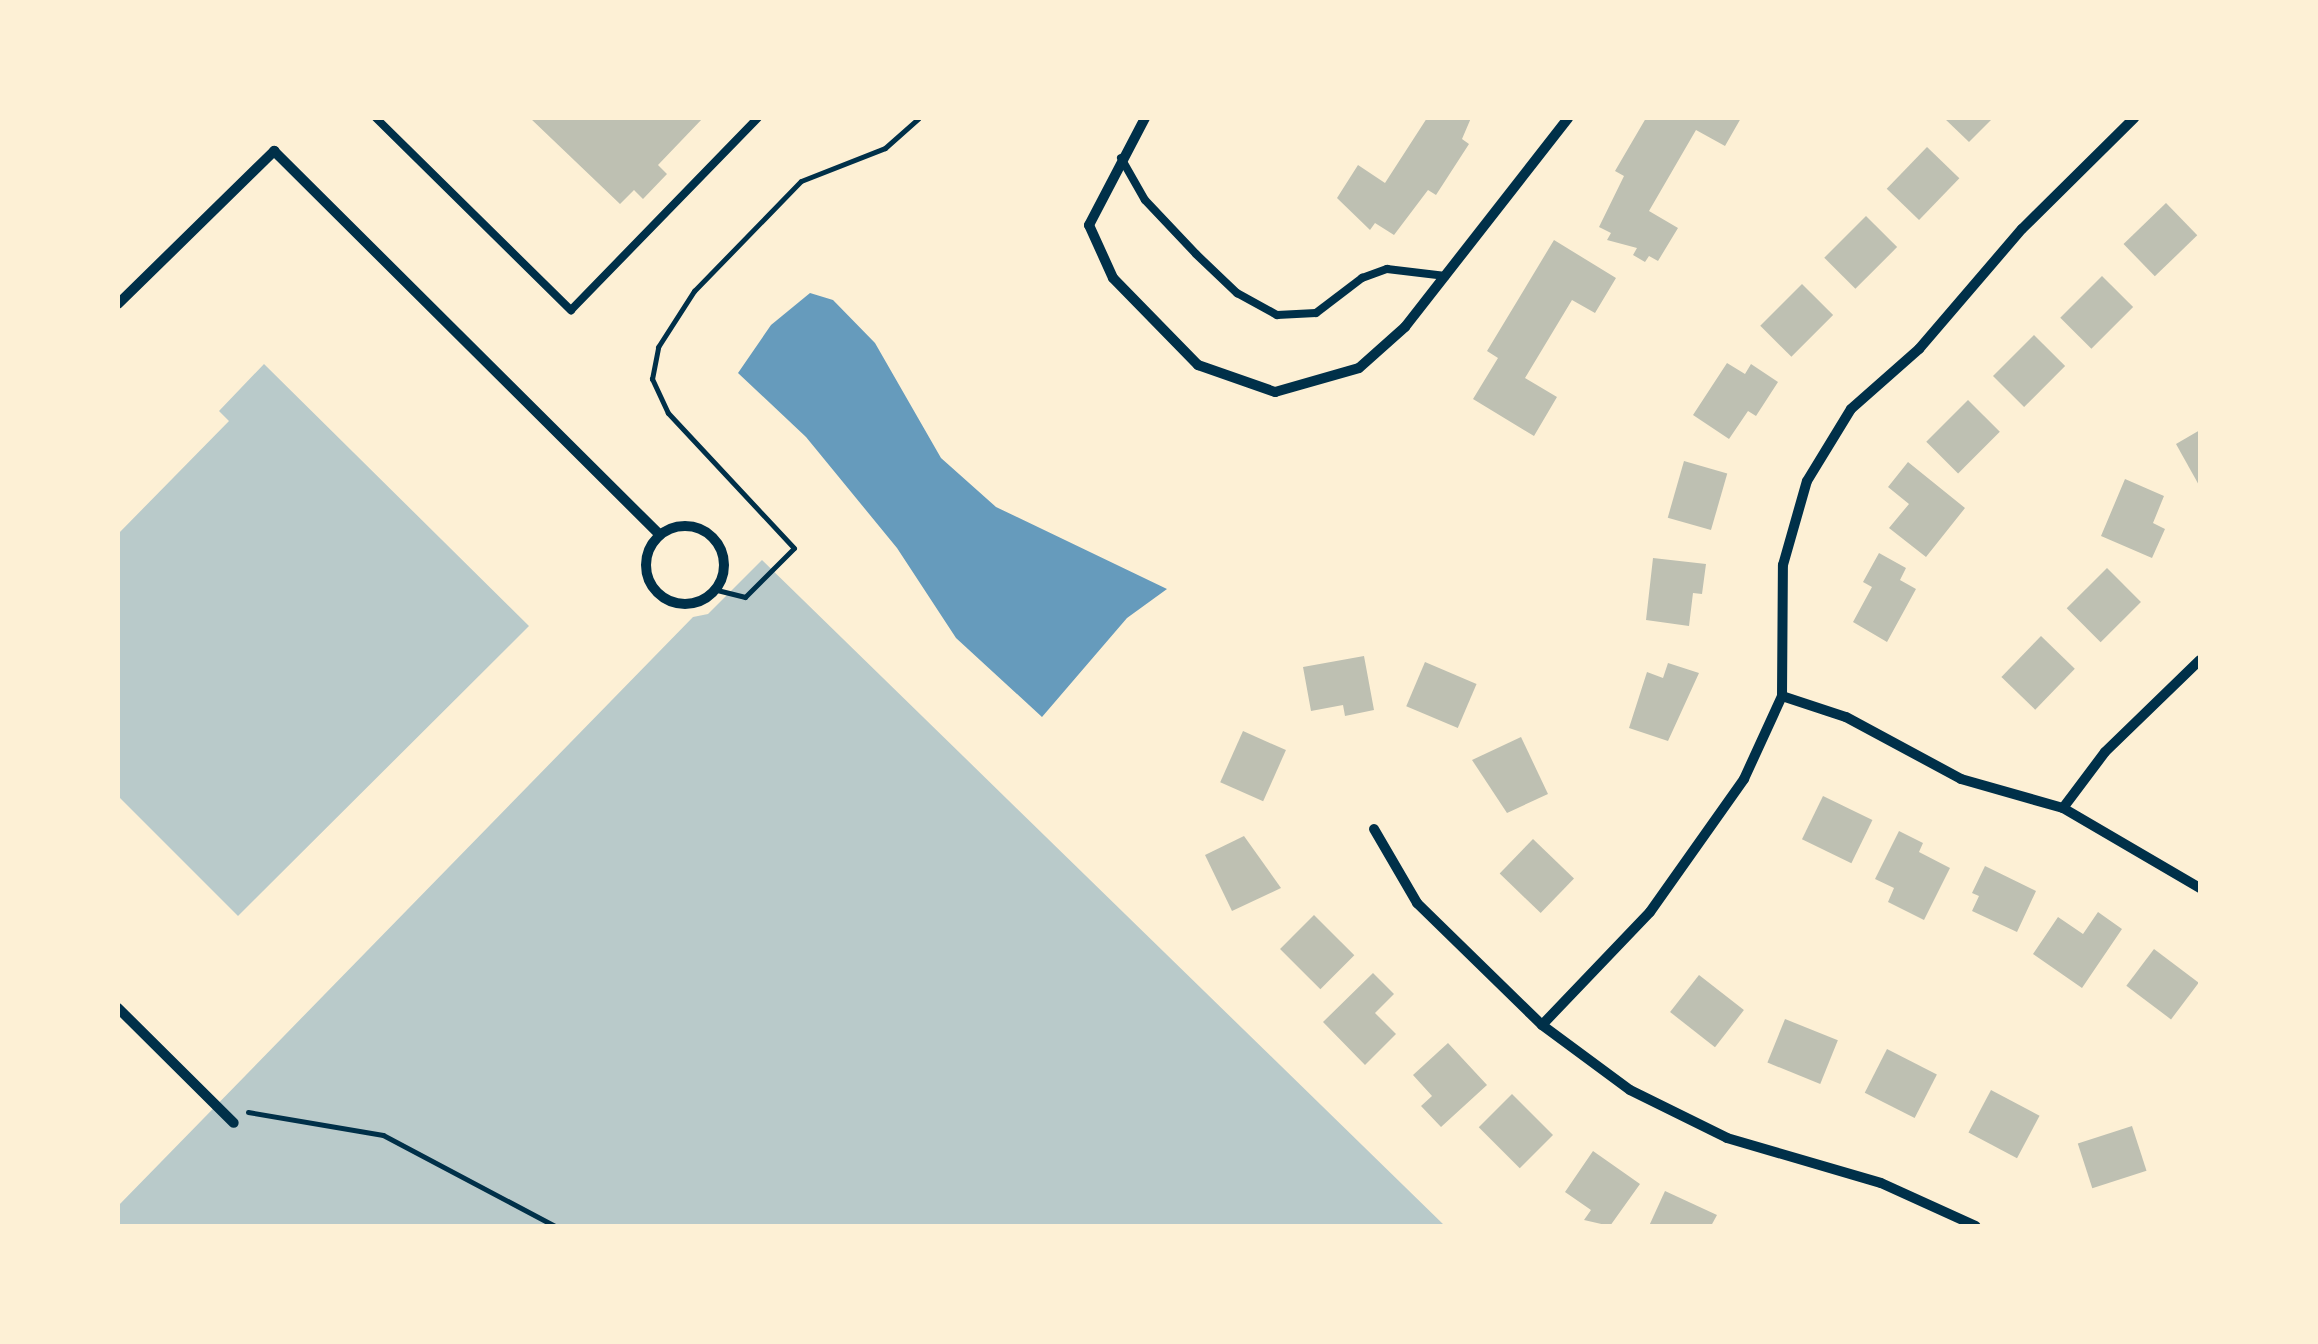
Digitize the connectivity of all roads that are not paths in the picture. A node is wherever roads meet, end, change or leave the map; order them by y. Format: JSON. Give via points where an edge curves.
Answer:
{"nodes":[{"id":1,"x":376,"y":118,"type":"edge"},
{"id":2,"x":758,"y":118,"type":"edge"},
{"id":3,"x":1145,"y":118,"type":"edge"},
{"id":4,"x":1568,"y":118,"type":"edge"},
{"id":5,"x":2134,"y":118,"type":"edge"},
{"id":6,"x":1121,"y":158,"type":"junction"},
{"id":7,"x":1446,"y":276,"type":"junction"},
{"id":8,"x":118,"y":304,"type":"edge"},
{"id":9,"x":660,"y":534,"type":"junction"},
{"id":10,"x":2200,"y":660,"type":"edge"},
{"id":11,"x":1782,"y":696,"type":"junction"},
{"id":12,"x":2062,"y":808,"type":"junction"},
{"id":13,"x":1374,"y":829,"type":"dead end"},
{"id":14,"x":2200,"y":888,"type":"edge"},
{"id":15,"x":118,"y":1008,"type":"edge"},
{"id":16,"x":1542,"y":1025,"type":"junction"},
{"id":17,"x":234,"y":1123,"type":"dead end"},
{"id":18,"x":1976,"y":1226,"type":"edge"}],
"edges":[{"from":1,"to":2,"type":"lane","via":[[570,310]]},
{"from":3,"to":6,"type":"street"},
{"from":4,"to":7,"type":"street"},
{"from":5,"to":11,"type":"street","via":[[2022,229],[1919,349],[1851,409],[1816,466],[1783,565]]},
{"from":6,"to":7,"type":"lane","via":[[1145,200],[1196,254],[1237,293],[1277,315],[1316,313],[1362,278],[1387,269]]},
{"from":6,"to":7,"type":"street","via":[[1089,224],[1113,278],[1198,365],[1233,380],[1275,392],[1359,368],[1405,327]]},
{"from":8,"to":9,"type":"street","via":[[274,150]]},
{"from":9,"to":9,"type":"street","via":[[674,527],[706,532],[725,559],[716,590],[683,605],[665,600],[646,569]]},
{"from":10,"to":12,"type":"street","via":[[2105,752]]},
{"from":11,"to":12,"type":"street","via":[[1846,718],[1961,779]]},
{"from":11,"to":16,"type":"street","via":[[1744,779],[1690,858],[1650,912]]},
{"from":12,"to":14,"type":"street"},
{"from":13,"to":16,"type":"street","via":[[1416,903]]},
{"from":15,"to":17,"type":"street"},
{"from":16,"to":18,"type":"street","via":[[1630,1090],[1727,1138],[1880,1183]]}]}
